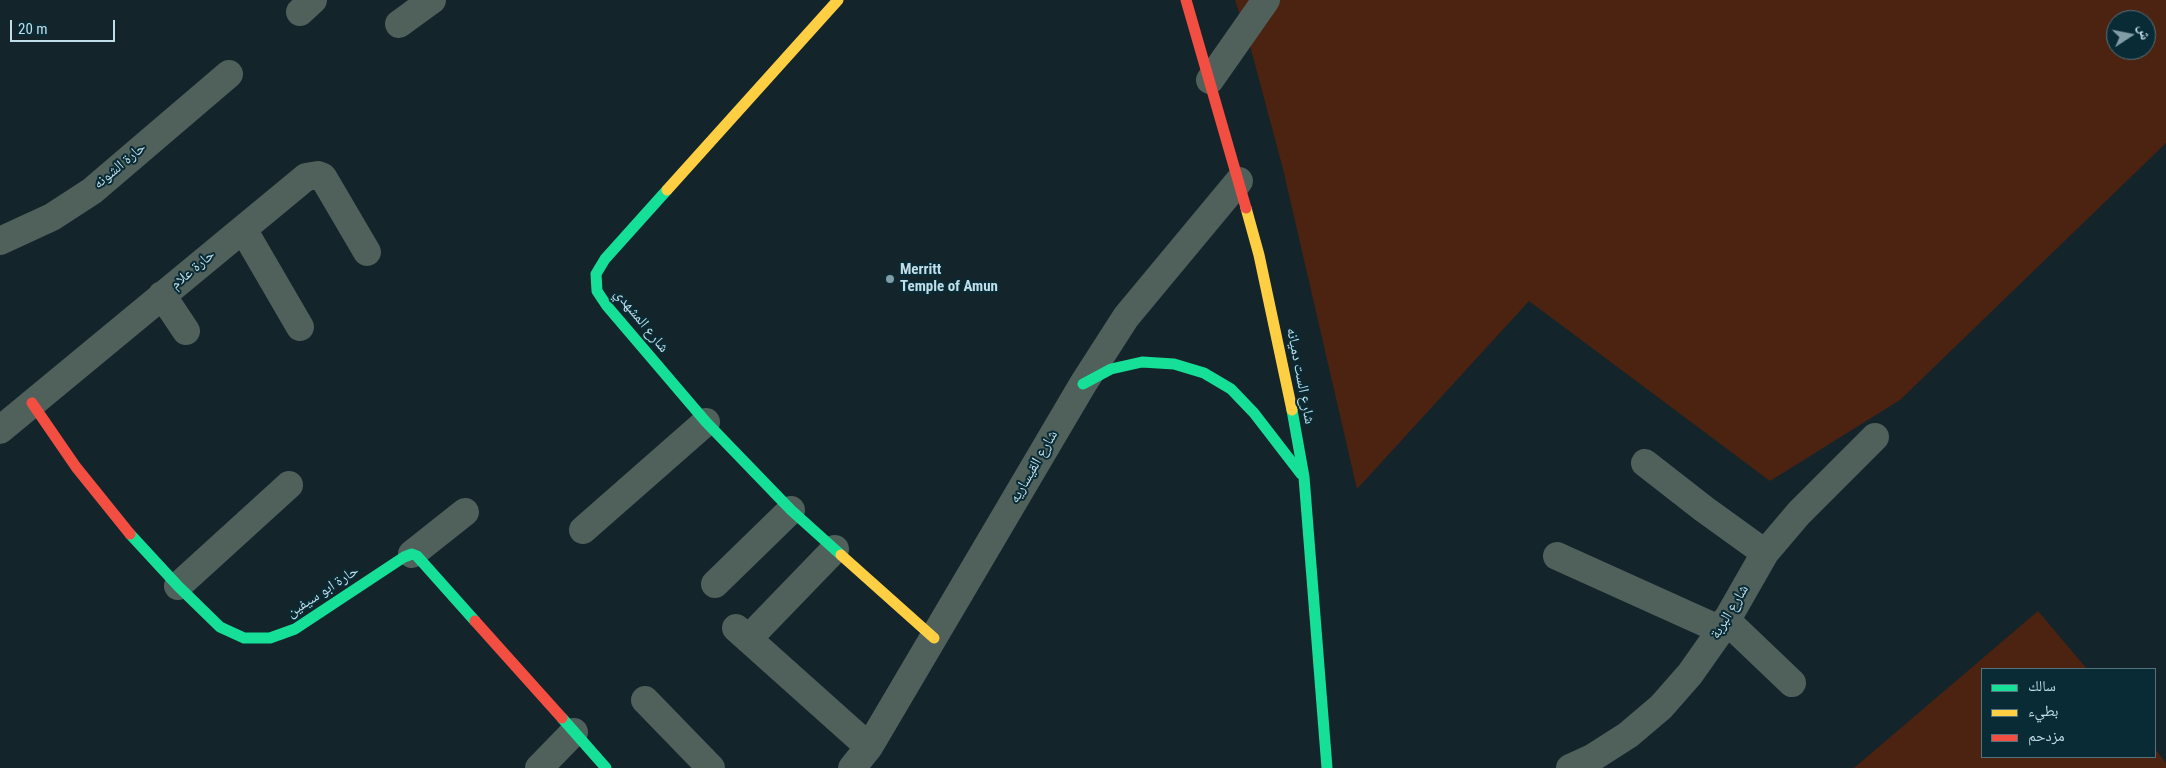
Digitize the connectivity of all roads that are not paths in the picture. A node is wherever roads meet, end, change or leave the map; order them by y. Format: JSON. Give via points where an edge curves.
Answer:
{"nodes":[{"id":1,"x":432,"y":0,"type":"edge"},
{"id":2,"x":838,"y":0,"type":"edge"},
{"id":3,"x":1186,"y":0,"type":"edge"},
{"id":4,"x":1266,"y":0,"type":"edge"},
{"id":5,"x":399,"y":24,"type":"dead end"},
{"id":6,"x":229,"y":74,"type":"dead end"},
{"id":7,"x":1210,"y":80,"type":"junction"},
{"id":8,"x":1239,"y":181,"type":"junction"},
{"id":9,"x":242,"y":229,"type":"junction"},
{"id":10,"x":0,"y":241,"type":"edge"},
{"id":11,"x":367,"y":252,"type":"dead end"},
{"id":12,"x":162,"y":296,"type":"junction"},
{"id":13,"x":300,"y":327,"type":"dead end"},
{"id":14,"x":186,"y":331,"type":"dead end"},
{"id":15,"x":1083,"y":384,"type":"junction"},
{"id":16,"x":32,"y":403,"type":"junction"},
{"id":17,"x":706,"y":422,"type":"junction"},
{"id":18,"x":0,"y":430,"type":"edge"},
{"id":19,"x":1875,"y":437,"type":"dead end"},
{"id":20,"x":1645,"y":463,"type":"dead end"},
{"id":21,"x":1304,"y":477,"type":"junction"},
{"id":22,"x":289,"y":485,"type":"dead end"},
{"id":23,"x":790,"y":510,"type":"junction"},
{"id":24,"x":465,"y":512,"type":"dead end"},
{"id":25,"x":583,"y":530,"type":"dead end"},
{"id":26,"x":835,"y":549,"type":"junction"},
{"id":27,"x":1765,"y":553,"type":"junction"},
{"id":28,"x":412,"y":554,"type":"junction"},
{"id":29,"x":1557,"y":556,"type":"dead end"},
{"id":30,"x":715,"y":584,"type":"dead end"},
{"id":31,"x":178,"y":586,"type":"junction"},
{"id":32,"x":1723,"y":625,"type":"junction"},
{"id":33,"x":934,"y":638,"type":"junction"},
{"id":34,"x":1792,"y":683,"type":"dead end"},
{"id":35,"x":645,"y":700,"type":"dead end"},
{"id":36,"x":574,"y":732,"type":"junction"},
{"id":37,"x":869,"y":747,"type":"junction"},
{"id":38,"x":539,"y":768,"type":"edge"},
{"id":39,"x":606,"y":768,"type":"edge"},
{"id":40,"x":711,"y":768,"type":"edge"},
{"id":41,"x":852,"y":768,"type":"edge"},
{"id":42,"x":1327,"y":768,"type":"edge"},
{"id":43,"x":1570,"y":768,"type":"edge"}],
"edges":[{"from":1,"to":5,"type":"street"},
{"from":2,"to":17,"type":"street","name":"شارع المشهدي","via":[[605,259],[596,274],[597,291],[607,306]]},
{"from":3,"to":7,"type":"street","name":"شارع الست دميانه"},
{"from":4,"to":7,"type":"street"},
{"from":6,"to":10,"type":"street","name":"حارة الشونه","via":[[92,191],[52,217]]},
{"from":7,"to":8,"type":"street","name":"شارع الست دميانه"},
{"from":8,"to":15,"type":"street","name":"شارع القيساريه","via":[[1126,317]]},
{"from":8,"to":21,"type":"street","name":"شارع الست دميانه","via":[[1276,328]]},
{"from":9,"to":11,"type":"street","name":"حارة علام","via":[[306,177],[318,175],[324,177]]},
{"from":9,"to":12,"type":"street","name":"حارة علام"},
{"from":9,"to":13,"type":"street"},
{"from":12,"to":14,"type":"street"},
{"from":12,"to":16,"type":"street","name":"حارة علام"},
{"from":15,"to":21,"type":"street","via":[[1111,369],[1142,362],[1174,364],[1204,373],[1237,395]]},
{"from":15,"to":33,"type":"street","name":"شارع القيساريه"},
{"from":16,"to":18,"type":"street","name":"حارة علام"},
{"from":16,"to":31,"type":"street","name":"حارة ابو سيفين","via":[[76,467]]},
{"from":17,"to":23,"type":"street","name":"شارع المشهدي"},
{"from":17,"to":25,"type":"street"},
{"from":19,"to":27,"type":"street","name":"شارع البربة","via":[[1799,513]]},
{"from":20,"to":27,"type":"street"},
{"from":21,"to":42,"type":"street","name":"شارع الست دميانه"},
{"from":22,"to":31,"type":"street"},
{"from":23,"to":26,"type":"street","name":"شارع المشهدي"},
{"from":23,"to":30,"type":"street"},
{"from":24,"to":28,"type":"street"},
{"from":26,"to":33,"type":"street","name":"شارع المشهدي"},
{"from":26,"to":37,"type":"street","via":[[742,633]]},
{"from":27,"to":32,"type":"street","name":"شارع البربة"},
{"from":28,"to":31,"type":"street","name":"حارة ابو سيفين","via":[[295,629],[270,638],[244,638],[220,627]]},
{"from":28,"to":36,"type":"street","via":[[422,560]]},
{"from":29,"to":32,"type":"street"},
{"from":32,"to":34,"type":"street"},
{"from":32,"to":43,"type":"street","name":"شارع البربة","via":[[1690,674],[1661,707],[1628,734]]},
{"from":33,"to":37,"type":"street","name":"شارع القيساريه"},
{"from":35,"to":40,"type":"street"},
{"from":36,"to":38,"type":"street"},
{"from":36,"to":39,"type":"street"},
{"from":37,"to":41,"type":"street","name":"شارع القيساريه"}]}
